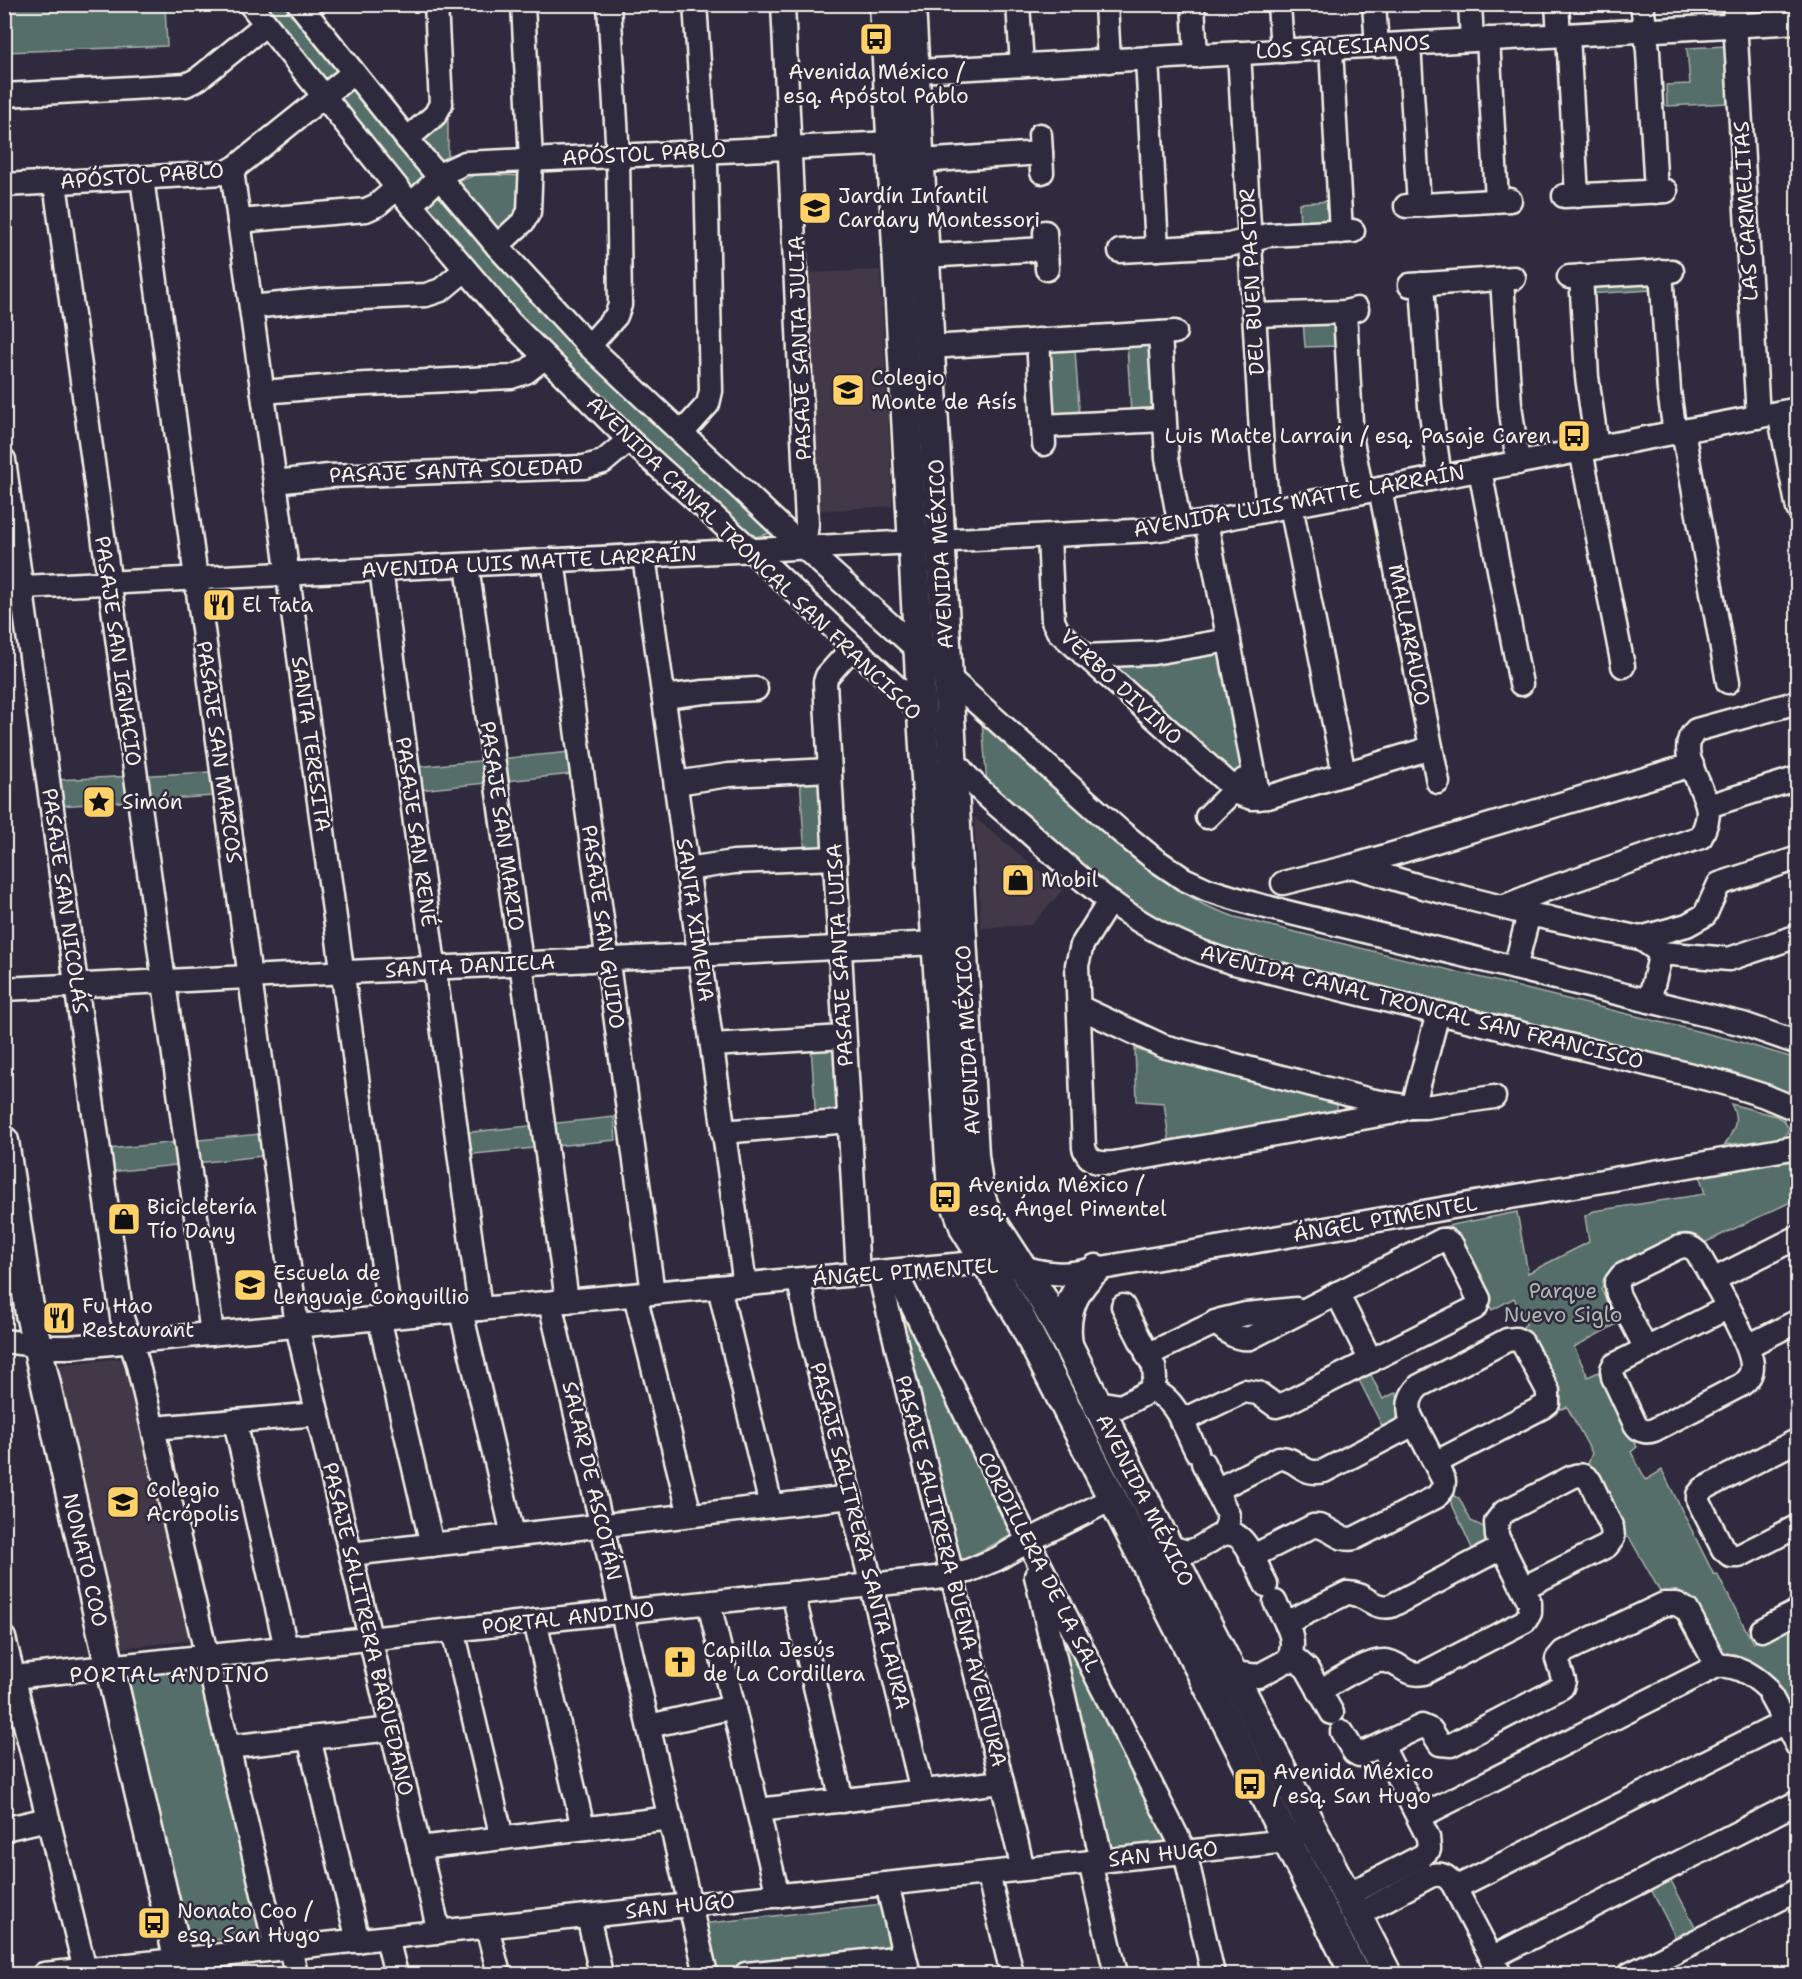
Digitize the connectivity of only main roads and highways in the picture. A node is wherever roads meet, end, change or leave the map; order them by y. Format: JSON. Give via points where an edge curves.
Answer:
{"nodes":[{"id":1,"x":884,"y":4,"type":"edge"},
{"id":2,"x":911,"y":4,"type":"edge"},
{"id":3,"x":902,"y":72,"type":"junction"},
{"id":4,"x":927,"y":541,"type":"junction"},
{"id":5,"x":4,"y":1141,"type":"edge"},
{"id":6,"x":8,"y":1187,"type":"edge"},
{"id":7,"x":1096,"y":1269,"type":"road end"},
{"id":8,"x":1068,"y":1346,"type":"junction"},
{"id":9,"x":180,"y":1967,"type":"edge"},
{"id":10,"x":1355,"y":1974,"type":"edge"},
{"id":11,"x":1387,"y":1974,"type":"edge"}],
"edges":[{"from":1,"to":3,"type":"main road","name":"AVENIDA MÉXICO"},
{"from":2,"to":3,"type":"main road","name":"AVENIDA MÉXICO"},
{"from":3,"to":4,"type":"main road","name":"AVENIDA MÉXICO","via":[[920,161],[930,347]]},
{"from":3,"to":4,"type":"main road","name":"AVENIDA MÉXICO","via":[[892,143]]},
{"from":4,"to":8,"type":"main road","name":"AVENIDA MÉXICO","via":[[948,676],[976,1179],[986,1212]]},
{"from":4,"to":10,"type":"main road","name":"AVENIDA MÉXICO","via":[[919,650],[952,1187],[965,1229],[1019,1315]]},
{"from":5,"to":6,"type":"main road","name":"NONATO COO"},
{"from":6,"to":9,"type":"main road","name":"NONATO COO","via":[[37,1345]]},
{"from":7,"to":8,"type":"main road","via":[[1079,1287],[1071,1303],[1066,1321]]},
{"from":8,"to":11,"type":"main road","name":"AVENIDA MÉXICO","via":[[1109,1404],[1114,1438],[1180,1548],[1185,1581],[1245,1675],[1251,1709]]}]}
